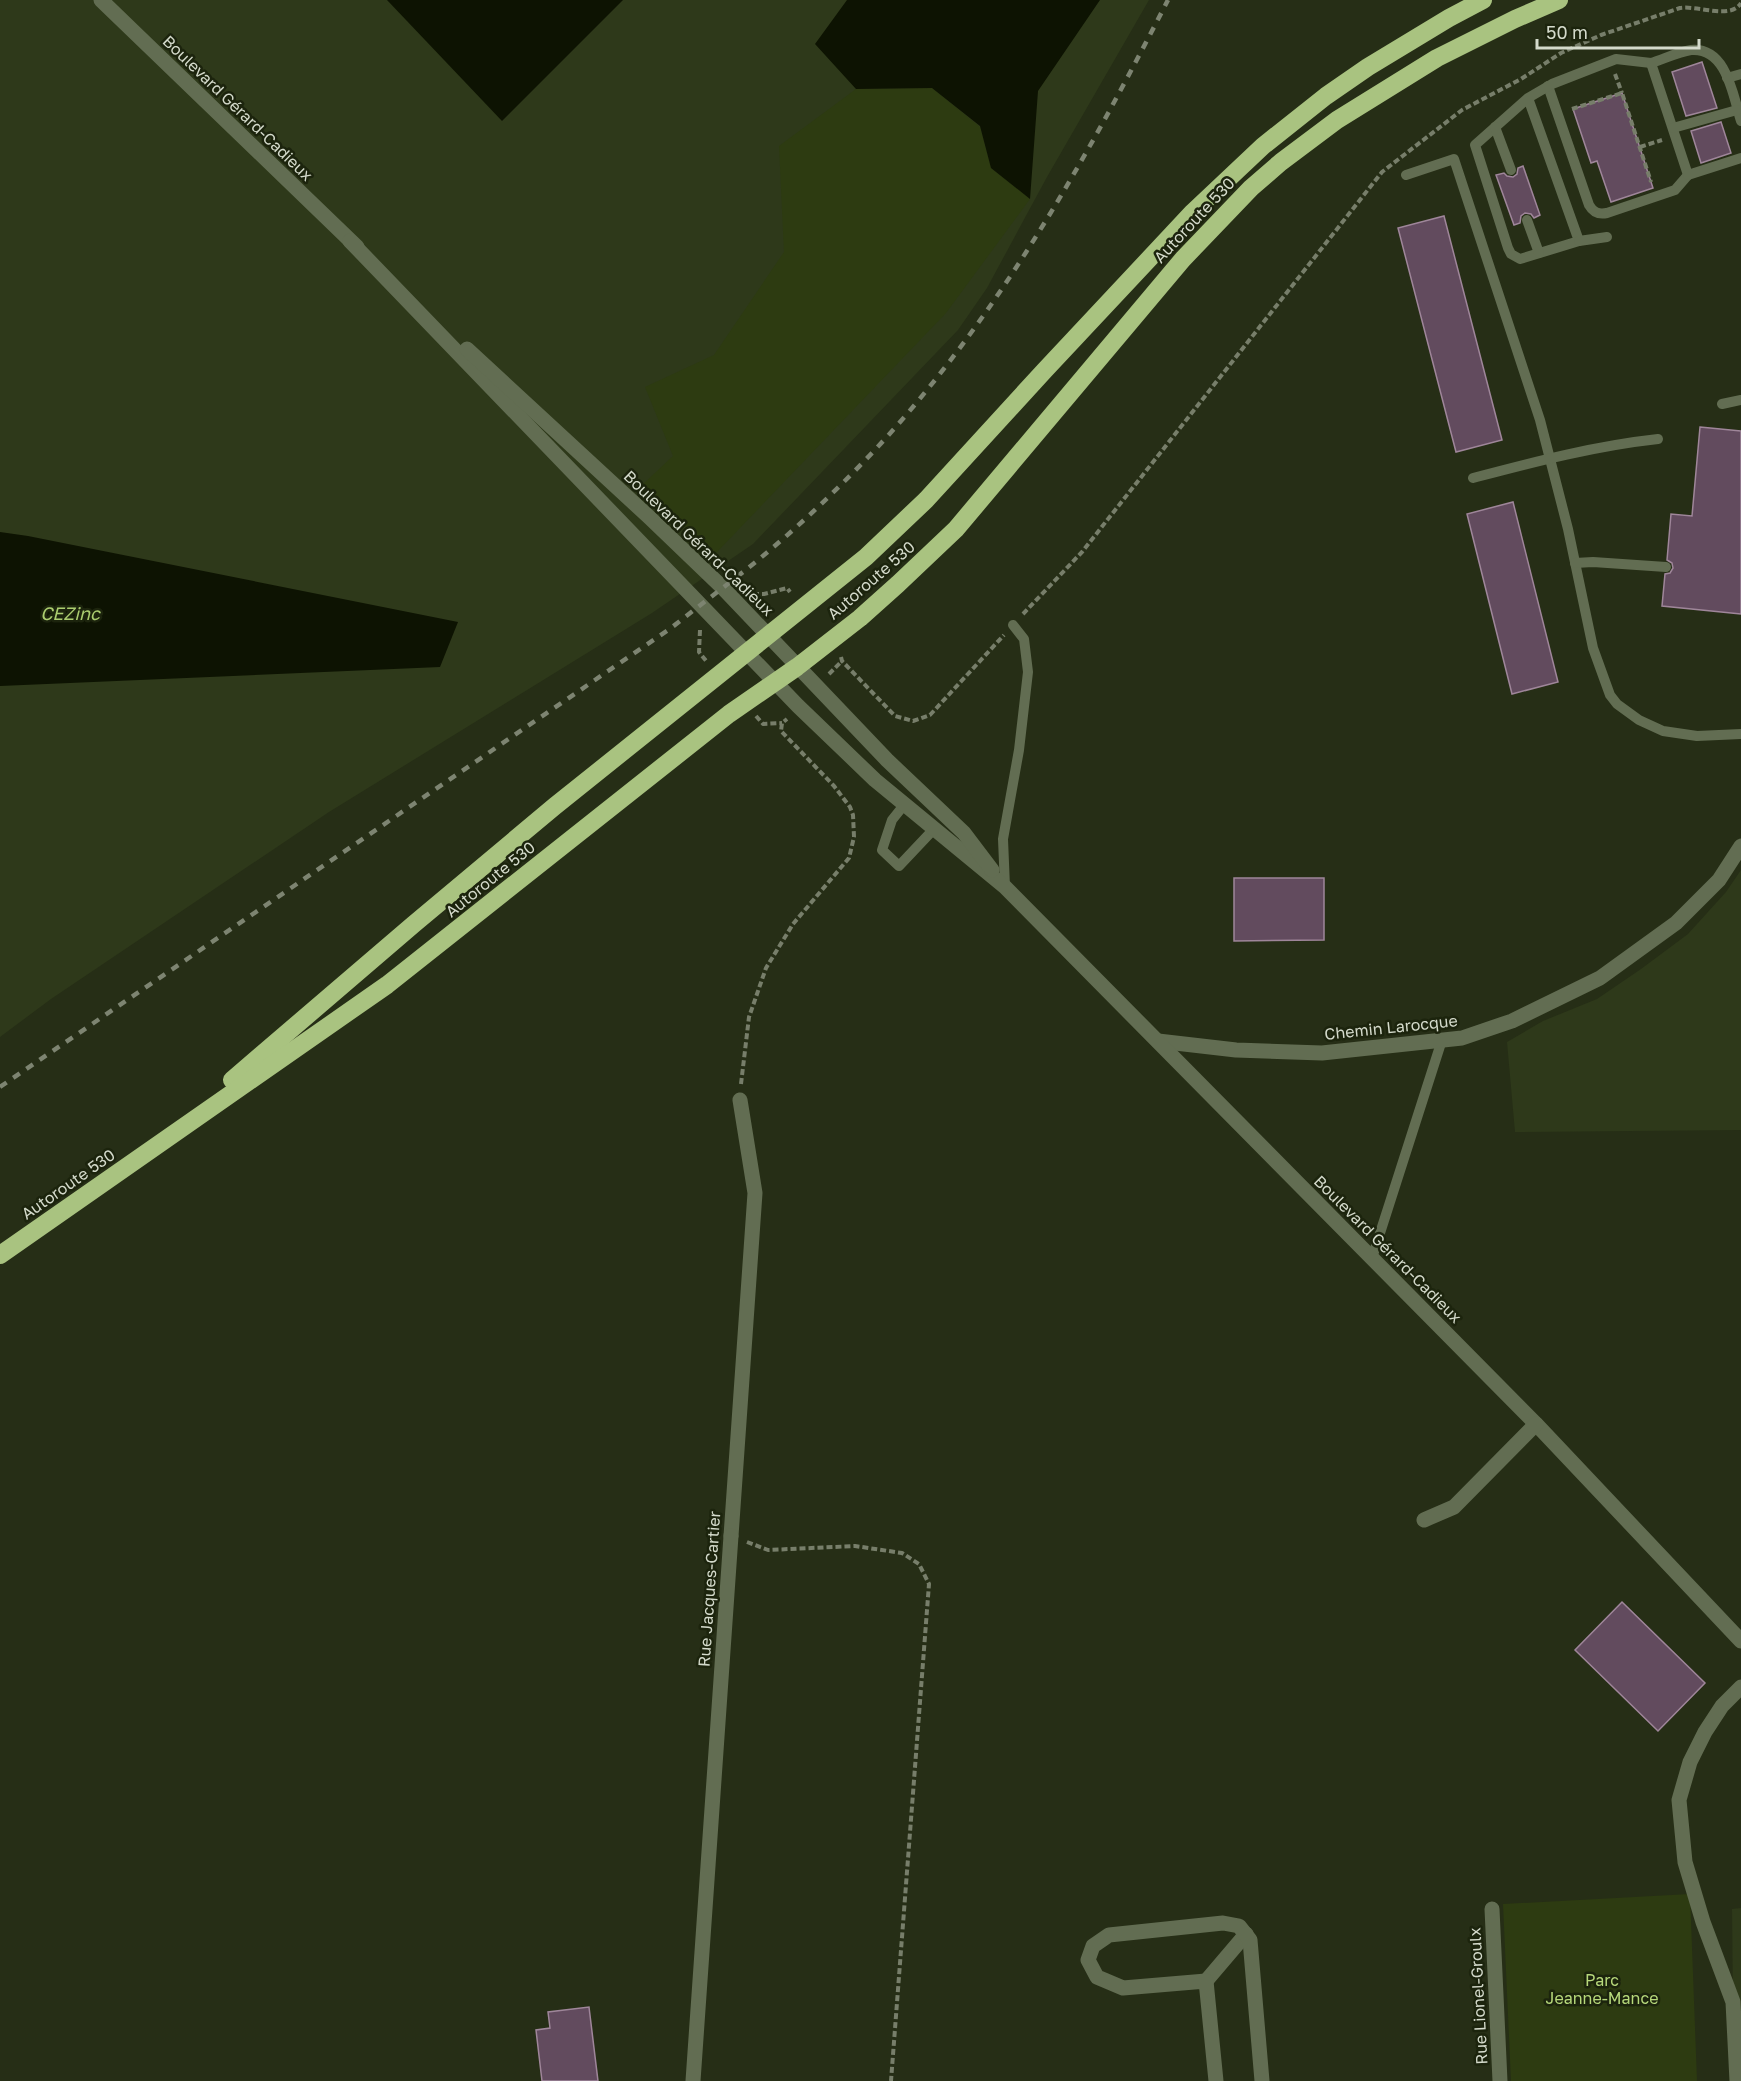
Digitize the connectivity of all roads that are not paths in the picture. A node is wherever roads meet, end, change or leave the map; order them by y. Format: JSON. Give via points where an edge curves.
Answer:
{"nodes":[{"id":1,"x":101,"y":0,"type":"edge"},
{"id":2,"x":1483,"y":0,"type":"edge"},
{"id":3,"x":1559,"y":0,"type":"edge"},
{"id":4,"x":1651,"y":63,"type":"junction"},
{"id":5,"x":1741,"y":74,"type":"edge"},
{"id":6,"x":1727,"y":78,"type":"junction"},
{"id":7,"x":1548,"y":86,"type":"junction"},
{"id":8,"x":1528,"y":98,"type":"junction"},
{"id":9,"x":1737,"y":110,"type":"junction"},
{"id":10,"x":1741,"y":121,"type":"edge"},
{"id":11,"x":1495,"y":127,"type":"junction"},
{"id":12,"x":1674,"y":132,"type":"junction"},
{"id":13,"x":1741,"y":158,"type":"edge"},
{"id":14,"x":1511,"y":170,"type":"dead end"},
{"id":15,"x":1407,"y":175,"type":"dead end"},
{"id":16,"x":1688,"y":175,"type":"junction"},
{"id":17,"x":1527,"y":220,"type":"dead end"},
{"id":18,"x":1606,"y":237,"type":"dead end"},
{"id":19,"x":350,"y":241,"type":"junction"},
{"id":20,"x":1579,"y":241,"type":"junction"},
{"id":21,"x":1539,"y":253,"type":"junction"},
{"id":22,"x":1741,"y":400,"type":"edge"},
{"id":23,"x":1722,"y":404,"type":"dead end"},
{"id":24,"x":1658,"y":439,"type":"dead end"},
{"id":25,"x":1550,"y":457,"type":"junction"},
{"id":26,"x":1473,"y":478,"type":"dead end"},
{"id":27,"x":1575,"y":563,"type":"junction"},
{"id":28,"x":1666,"y":567,"type":"dead end"},
{"id":29,"x":1013,"y":625,"type":"road end"},
{"id":30,"x":767,"y":635,"type":"junction"},
{"id":31,"x":746,"y":652,"type":"junction"},
{"id":32,"x":797,"y":667,"type":"junction"},
{"id":33,"x":774,"y":682,"type":"junction"},
{"id":34,"x":1741,"y":734,"type":"edge"},
{"id":35,"x":904,"y":805,"type":"junction"},
{"id":36,"x":933,"y":830,"type":"junction"},
{"id":37,"x":1741,"y":846,"type":"edge"},
{"id":38,"x":1005,"y":887,"type":"junction"},
{"id":39,"x":1442,"y":1040,"type":"junction"},
{"id":40,"x":1158,"y":1041,"type":"junction"},
{"id":41,"x":740,"y":1100,"type":"dead end"},
{"id":42,"x":158,"y":1144,"type":"junction"},
{"id":43,"x":0,"y":1255,"type":"edge"},
{"id":44,"x":1372,"y":1258,"type":"junction"},
{"id":45,"x":1536,"y":1424,"type":"junction"},
{"id":46,"x":1424,"y":1520,"type":"dead end"},
{"id":47,"x":1741,"y":1641,"type":"edge"},
{"id":48,"x":1741,"y":1687,"type":"edge"},
{"id":49,"x":1492,"y":1909,"type":"dead end"},
{"id":50,"x":1246,"y":1934,"type":"junction"},
{"id":51,"x":1206,"y":1981,"type":"junction"},
{"id":52,"x":693,"y":2081,"type":"edge"},
{"id":53,"x":1216,"y":2081,"type":"edge"},
{"id":54,"x":1262,"y":2081,"type":"edge"},
{"id":55,"x":1500,"y":2081,"type":"edge"},
{"id":56,"x":1737,"y":2081,"type":"edge"}],
"edges":[{"from":1,"to":19,"type":"main road","name":"Boulevard Gérard-Cadieux"},
{"from":2,"to":30,"type":"highway","name":"Autoroute 530","via":[[1354,76],[1247,160],[1125,283],[906,520],[848,572]]},
{"from":3,"to":32,"type":"highway","name":"Autoroute 530","via":[[1410,74],[1317,133],[1263,177],[1168,276],[945,541],[860,618]]},
{"from":4,"to":6,"type":"lane","via":[[1694,50],[1712,56]]},
{"from":4,"to":7,"type":"lane","via":[[1616,58]]},
{"from":4,"to":12,"type":"lane"},
{"from":5,"to":6,"type":"lane"},
{"from":6,"to":9,"type":"lane"},
{"from":7,"to":8,"type":"lane"},
{"from":7,"to":16,"type":"lane","via":[[1594,211],[1607,213],[1675,190]]},
{"from":8,"to":11,"type":"lane"},
{"from":8,"to":20,"type":"lane"},
{"from":9,"to":10,"type":"lane"},
{"from":9,"to":12,"type":"lane"},
{"from":11,"to":14,"type":"lane"},
{"from":11,"to":21,"type":"lane","via":[[1475,145],[1508,248],[1520,259]]},
{"from":12,"to":16,"type":"lane"},
{"from":13,"to":16,"type":"lane"},
{"from":15,"to":25,"type":"lane","via":[[1454,159]]},
{"from":17,"to":21,"type":"lane"},
{"from":18,"to":20,"type":"lane"},
{"from":19,"to":30,"type":"main road","name":"Boulevard Gérard-Cadieux","via":[[649,517]]},
{"from":19,"to":31,"type":"main road","name":"Boulevard Gérard-Cadieux"},
{"from":20,"to":21,"type":"lane"},
{"from":22,"to":23,"type":"lane"},
{"from":24,"to":25,"type":"lane"},
{"from":25,"to":26,"type":"lane"},
{"from":25,"to":27,"type":"lane"},
{"from":27,"to":28,"type":"lane"},
{"from":27,"to":34,"type":"lane","via":[[1593,648],[1617,704],[1662,731]]},
{"from":29,"to":38,"type":"lane","via":[[1024,639],[1028,672],[1003,839]]},
{"from":30,"to":31,"type":"highway","name":"Autoroute 530"},
{"from":30,"to":32,"type":"main road","name":"Boulevard Gérard-Cadieux"},
{"from":31,"to":33,"type":"main road","name":"Boulevard Gérard-Cadieux"},
{"from":31,"to":42,"type":"highway","name":"Autoroute 530","via":[[493,857]]},
{"from":32,"to":33,"type":"highway","name":"Autoroute 530"},
{"from":32,"to":38,"type":"main road","name":"Boulevard Gérard-Cadieux","via":[[964,834]]},
{"from":33,"to":35,"type":"main road","name":"Boulevard Gérard-Cadieux"},
{"from":33,"to":42,"type":"highway","name":"Autoroute 530","via":[[387,985]]},
{"from":35,"to":36,"type":"main road","name":"Boulevard Gérard-Cadieux"},
{"from":35,"to":36,"type":"lane","via":[[892,820],[882,850],[899,866]]},
{"from":36,"to":38,"type":"main road","name":"Boulevard Gérard-Cadieux"},
{"from":37,"to":39,"type":"main road","name":"Chemin Larocque","via":[[1719,880],[1676,923],[1600,978],[1512,1021],[1462,1038]]},
{"from":38,"to":40,"type":"main road","name":"Boulevard Gérard-Cadieux"},
{"from":39,"to":40,"type":"main road","name":"Chemin Larocque","via":[[1322,1053],[1236,1050]]},
{"from":39,"to":44,"type":"lane"},
{"from":40,"to":44,"type":"main road","name":"Boulevard Gérard-Cadieux"},
{"from":41,"to":52,"type":"main road","name":"Rue Jacques-Cartier","via":[[755,1193]]},
{"from":42,"to":43,"type":"highway","name":"Autoroute 530"},
{"from":44,"to":45,"type":"main road","name":"Boulevard Gérard-Cadieux"},
{"from":45,"to":46,"type":"main road","via":[[1454,1507]]},
{"from":45,"to":47,"type":"main road","name":"Boulevard Gérard-Cadieux"},
{"from":48,"to":56,"type":"main road","via":[[1705,1732],[1690,1762],[1679,1800],[1685,1862],[1733,2002]]},
{"from":49,"to":55,"type":"main road","name":"Rue Lionel-Groulx"},
{"from":50,"to":51,"type":"main road"},
{"from":50,"to":51,"type":"main road","via":[[1239,1926],[1223,1923],[1109,1935],[1093,1946],[1088,1960],[1097,1977],[1123,1989]]},
{"from":50,"to":54,"type":"main road","via":[[1250,1940]]},
{"from":51,"to":53,"type":"main road"}]}
